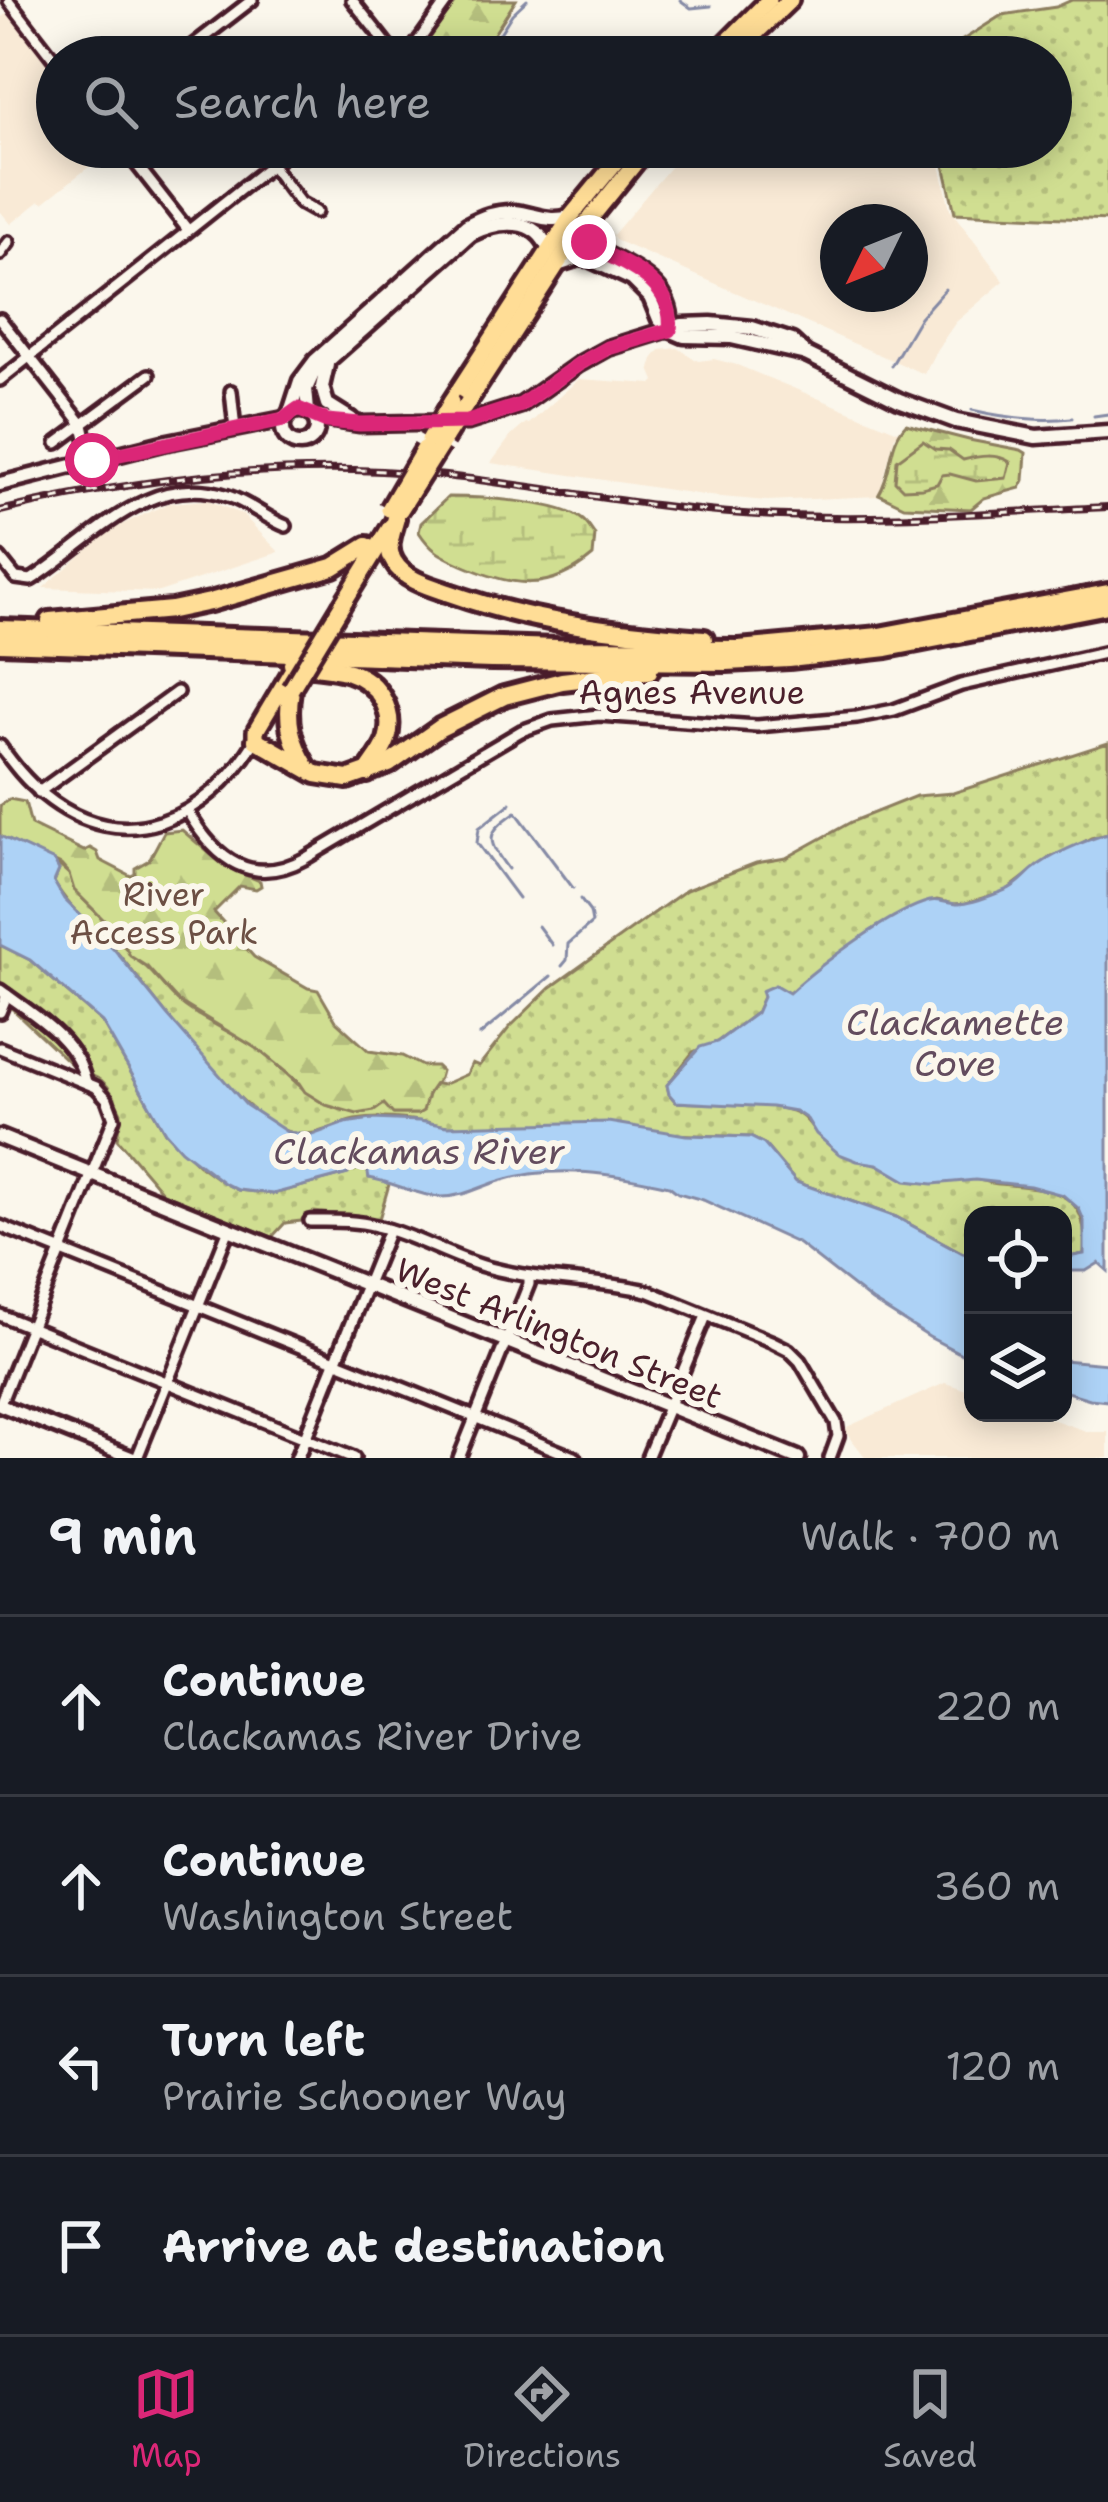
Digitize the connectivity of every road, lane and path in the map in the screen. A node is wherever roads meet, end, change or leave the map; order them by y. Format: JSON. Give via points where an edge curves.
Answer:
{"nodes":[{"id":1,"x":9,"y":0,"type":"edge"},
{"id":2,"x":252,"y":0,"type":"edge"},
{"id":3,"x":352,"y":0,"type":"edge"},
{"id":4,"x":448,"y":0,"type":"edge"},
{"id":5,"x":769,"y":0,"type":"edge"},
{"id":6,"x":790,"y":0,"type":"edge"},
{"id":7,"x":0,"y":8,"type":"edge"},
{"id":8,"x":36,"y":36,"type":"edge"},
{"id":9,"x":205,"y":36,"type":"edge"},
{"id":10,"x":381,"y":36,"type":"edge"},
{"id":11,"x":422,"y":36,"type":"edge"},
{"id":12,"x":733,"y":36,"type":"edge"},
{"id":13,"x":753,"y":36,"type":"edge"},
{"id":14,"x":139,"y":168,"type":"edge"},
{"id":15,"x":268,"y":168,"type":"edge"},
{"id":16,"x":273,"y":168,"type":"edge"},
{"id":17,"x":614,"y":168,"type":"edge"},
{"id":18,"x":628,"y":168,"type":"edge"},
{"id":19,"x":316,"y":212,"type":"dead end"},
{"id":20,"x":579,"y":219,"type":"junction"},
{"id":21,"x":188,"y":230,"type":"junction"},
{"id":22,"x":9,"y":242,"type":"dead end"},
{"id":23,"x":0,"y":254,"type":"edge"},
{"id":24,"x":553,"y":258,"type":"junction"},
{"id":25,"x":0,"y":320,"type":"edge"},
{"id":26,"x":670,"y":330,"type":"junction"},
{"id":27,"x":29,"y":356,"type":"junction"},
{"id":28,"x":327,"y":364,"type":"junction"},
{"id":29,"x":148,"y":375,"type":"dead end"},
{"id":30,"x":0,"y":380,"type":"edge"},
{"id":31,"x":230,"y":391,"type":"dead end"},
{"id":32,"x":311,"y":414,"type":"junction"},
{"id":33,"x":287,"y":416,"type":"junction"},
{"id":34,"x":360,"y":424,"type":"junction"},
{"id":35,"x":83,"y":425,"type":"junction"},
{"id":36,"x":236,"y":429,"type":"junction"},
{"id":37,"x":1108,"y":432,"type":"edge"},
{"id":38,"x":316,"y":433,"type":"junction"},
{"id":39,"x":285,"y":436,"type":"junction"},
{"id":40,"x":57,"y":443,"type":"dead end"},
{"id":41,"x":92,"y":460,"type":"junction"},
{"id":42,"x":0,"y":484,"type":"edge"},
{"id":43,"x":395,"y":513,"type":"junction"},
{"id":44,"x":286,"y":526,"type":"dead end"},
{"id":45,"x":367,"y":546,"type":"junction"},
{"id":46,"x":0,"y":558,"type":"edge"},
{"id":47,"x":1108,"y":592,"type":"edge"},
{"id":48,"x":337,"y":605,"type":"junction"},
{"id":49,"x":1108,"y":605,"type":"edge"},
{"id":50,"x":0,"y":627,"type":"edge"},
{"id":51,"x":0,"y":643,"type":"edge"},
{"id":52,"x":202,"y":650,"type":"junction"},
{"id":53,"x":1108,"y":652,"type":"edge"},
{"id":54,"x":733,"y":655,"type":"junction"},
{"id":55,"x":286,"y":689,"type":"junction"},
{"id":56,"x":177,"y":692,"type":"dead end"},
{"id":57,"x":256,"y":740,"type":"junction"},
{"id":58,"x":0,"y":746,"type":"edge"},
{"id":59,"x":308,"y":770,"type":"junction"},
{"id":60,"x":367,"y":773,"type":"junction"},
{"id":61,"x":40,"y":792,"type":"junction"},
{"id":62,"x":188,"y":812,"type":"junction"},
{"id":63,"x":3,"y":993,"type":"edge"},
{"id":64,"x":0,"y":1012,"type":"edge"},
{"id":65,"x":0,"y":1048,"type":"edge"},
{"id":66,"x":86,"y":1082,"type":"junction"},
{"id":67,"x":0,"y":1137,"type":"edge"},
{"id":68,"x":93,"y":1174,"type":"junction"},
{"id":69,"x":310,"y":1221,"type":"dead end"},
{"id":70,"x":0,"y":1226,"type":"edge"},
{"id":71,"x":229,"y":1229,"type":"junction"},
{"id":72,"x":389,"y":1230,"type":"junction"},
{"id":73,"x":62,"y":1251,"type":"junction"},
{"id":74,"x":530,"y":1276,"type":"junction"},
{"id":75,"x":367,"y":1285,"type":"junction"},
{"id":76,"x":198,"y":1306,"type":"junction"},
{"id":77,"x":0,"y":1316,"type":"edge"},
{"id":78,"x":706,"y":1316,"type":"junction"},
{"id":79,"x":31,"y":1328,"type":"junction"},
{"id":80,"x":506,"y":1340,"type":"junction"},
{"id":81,"x":336,"y":1361,"type":"junction"},
{"id":82,"x":166,"y":1382,"type":"junction"},
{"id":83,"x":0,"y":1404,"type":"edge"},
{"id":84,"x":668,"y":1406,"type":"junction"},
{"id":85,"x":476,"y":1417,"type":"junction"},
{"id":86,"x":305,"y":1438,"type":"junction"},
{"id":87,"x":135,"y":1458,"type":"edge"},
{"id":88,"x":297,"y":1458,"type":"edge"},
{"id":89,"x":354,"y":1458,"type":"edge"},
{"id":90,"x":459,"y":1458,"type":"edge"},
{"id":91,"x":576,"y":1458,"type":"edge"},
{"id":92,"x":647,"y":1458,"type":"edge"},
{"id":93,"x":798,"y":1458,"type":"edge"},
{"id":94,"x":830,"y":1458,"type":"edge"}],
"edges":[{"from":1,"to":7,"type":"street"},
{"from":1,"to":8,"type":"street"},
{"from":2,"to":9,"type":"street"},
{"from":3,"to":10,"type":"street"},
{"from":4,"to":11,"type":"street"},
{"from":5,"to":12,"type":"highway"},
{"from":6,"to":13,"type":"highway"},
{"from":14,"to":21,"type":"street"},
{"from":15,"to":21,"type":"street"},
{"from":16,"to":19,"type":"street"},
{"from":17,"to":20,"type":"highway"},
{"from":18,"to":20,"type":"highway"},
{"from":20,"to":24,"type":"highway"},
{"from":20,"to":26,"type":"main road","via":[[590,245],[658,287]]},
{"from":20,"to":33,"type":"main road","via":[[502,212],[466,225],[315,361]]},
{"from":21,"to":27,"type":"street"},
{"from":22,"to":23,"type":"street"},
{"from":24,"to":26,"type":"main road","via":[[589,260],[632,279]]},
{"from":24,"to":28,"type":"main road","via":[[540,234],[524,225],[471,234]]},
{"from":24,"to":43,"type":"highway","bridge":true},
{"from":25,"to":27,"type":"street"},
{"from":26,"to":34,"type":"main road","via":[[608,348],[521,405],[482,418]]},
{"from":26,"to":37,"type":"main road","via":[[806,354],[956,421],[1036,437]]},
{"from":27,"to":30,"type":"street"},
{"from":27,"to":35,"type":"street"},
{"from":28,"to":32,"type":"main road","via":[[306,389]]},
{"from":28,"to":34,"type":"main road","via":[[327,404]]},
{"from":29,"to":35,"type":"street"},
{"from":31,"to":36,"type":"street"},
{"from":32,"to":33,"type":"main road","via":[[298,409]]},
{"from":32,"to":34,"type":"main road"},
{"from":32,"to":38,"type":"main road"},
{"from":33,"to":36,"type":"main road"},
{"from":33,"to":39,"type":"main road"},
{"from":34,"to":38,"type":"main road"},
{"from":35,"to":40,"type":"street"},
{"from":35,"to":41,"type":"street"},
{"from":36,"to":39,"type":"main road"},
{"from":36,"to":41,"type":"main road"},
{"from":38,"to":39,"type":"main road","via":[[304,444]]},
{"from":41,"to":42,"type":"main road"},
{"from":43,"to":45,"type":"highway"},
{"from":43,"to":48,"type":"highway"},
{"from":43,"to":54,"type":"highway","via":[[392,560],[434,587],[533,618],[718,640]]},
{"from":44,"to":46,"type":"street","via":[[228,496],[172,491],[135,505],[34,579],[16,578]]},
{"from":45,"to":48,"type":"highway"},
{"from":45,"to":50,"type":"highway","via":[[339,565],[210,602]]},
{"from":47,"to":54,"type":"highway"},
{"from":48,"to":55,"type":"highway"},
{"from":49,"to":54,"type":"highway","via":[[887,648],[788,659]]},
{"from":50,"to":54,"type":"highway"},
{"from":51,"to":52,"type":"highway"},
{"from":52,"to":54,"type":"highway","via":[[491,660]]},
{"from":52,"to":60,"type":"highway","via":[[349,672],[369,682],[384,700],[390,728]]},
{"from":53,"to":62,"type":"street","name":"Agnes Avenue","via":[[857,717],[757,725],[599,715],[552,720],[272,870],[228,860]]},
{"from":54,"to":60,"type":"highway","via":[[504,696]]},
{"from":55,"to":57,"type":"highway"},
{"from":55,"to":59,"type":"highway","via":[[289,732]]},
{"from":56,"to":61,"type":"street"},
{"from":57,"to":59,"type":"highway"},
{"from":57,"to":62,"type":"street","via":[[225,784]]},
{"from":58,"to":61,"type":"street"},
{"from":59,"to":60,"type":"highway","via":[[335,779]]},
{"from":61,"to":62,"type":"street","via":[[104,823],[149,824]]},
{"from":63,"to":64,"type":"street"},
{"from":63,"to":66,"type":"street","via":[[58,1035]]},
{"from":65,"to":66,"type":"street"},
{"from":66,"to":68,"type":"street","via":[[104,1094],[114,1116]]},
{"from":67,"to":68,"type":"main road","name":"West Arlington Street"},
{"from":68,"to":71,"type":"main road","name":"West Arlington Street"},
{"from":68,"to":73,"type":"street"},
{"from":69,"to":72,"type":"street"},
{"from":70,"to":73,"type":"street"},
{"from":71,"to":75,"type":"main road","name":"West Arlington Street"},
{"from":71,"to":76,"type":"street"},
{"from":72,"to":74,"type":"street"},
{"from":72,"to":75,"type":"street"},
{"from":73,"to":76,"type":"street"},
{"from":73,"to":79,"type":"street"},
{"from":74,"to":78,"type":"street","via":[[627,1286]]},
{"from":74,"to":80,"type":"street"},
{"from":75,"to":80,"type":"main road","name":"West Arlington Street"},
{"from":75,"to":81,"type":"street"},
{"from":76,"to":81,"type":"street"},
{"from":76,"to":82,"type":"street"},
{"from":77,"to":79,"type":"street"},
{"from":78,"to":84,"type":"street"},
{"from":78,"to":94,"type":"street","via":[[793,1354],[836,1423]]},
{"from":79,"to":82,"type":"street"},
{"from":79,"to":83,"type":"street"},
{"from":80,"to":84,"type":"main road","name":"West Arlington Street"},
{"from":80,"to":85,"type":"street"},
{"from":81,"to":85,"type":"street"},
{"from":81,"to":86,"type":"street"},
{"from":82,"to":86,"type":"street"},
{"from":82,"to":87,"type":"street"},
{"from":83,"to":87,"type":"street"},
{"from":84,"to":92,"type":"street"},
{"from":84,"to":93,"type":"main road","name":"West Arlington Street"},
{"from":85,"to":90,"type":"street"},
{"from":85,"to":91,"type":"street"},
{"from":86,"to":88,"type":"street"},
{"from":86,"to":89,"type":"street"}]}
